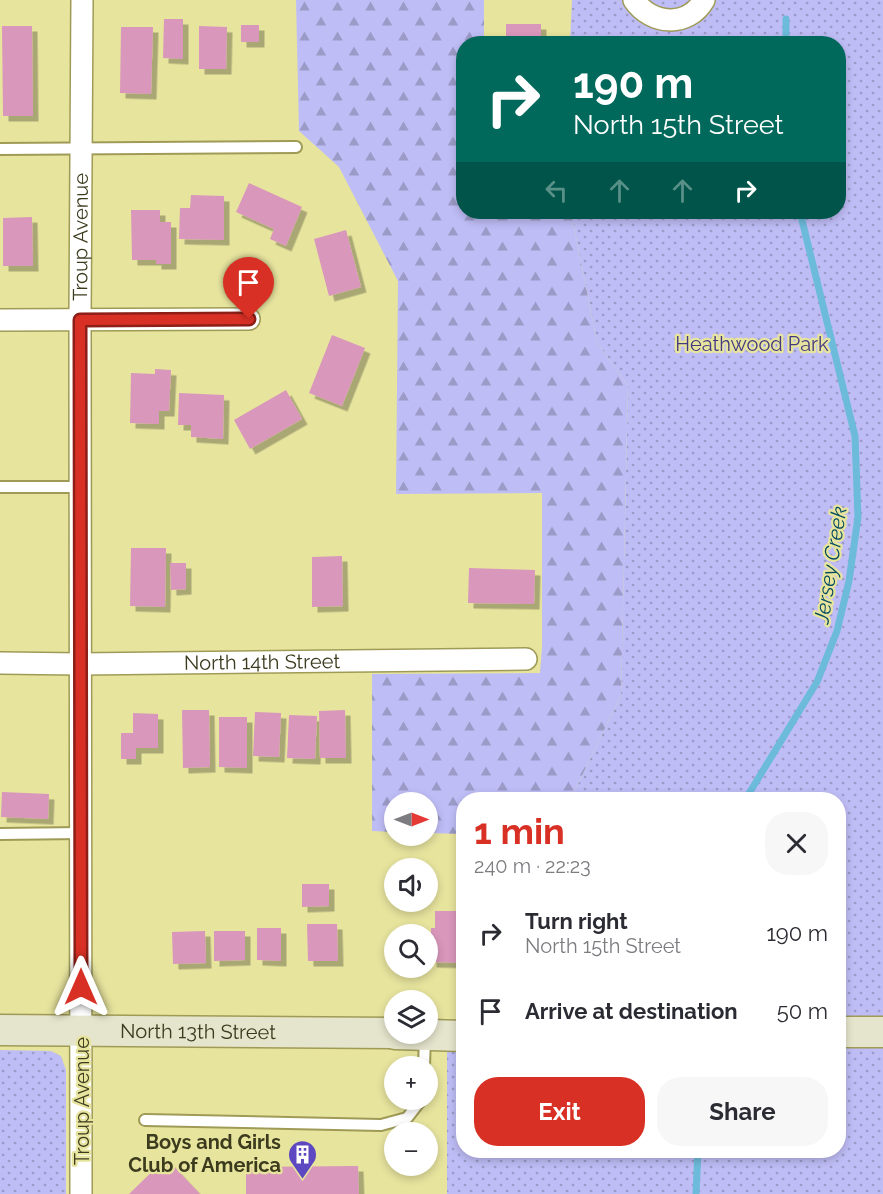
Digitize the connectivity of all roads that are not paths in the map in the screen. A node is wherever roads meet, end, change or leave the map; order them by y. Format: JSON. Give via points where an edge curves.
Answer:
{"nodes":[{"id":1,"x":82,"y":0,"type":"edge"},
{"id":2,"x":634,"y":0,"type":"edge"},
{"id":3,"x":704,"y":0,"type":"edge"},
{"id":4,"x":296,"y":147,"type":"dead end"},
{"id":5,"x":0,"y":149,"type":"edge"},
{"id":6,"x":81,"y":149,"type":"junction"},
{"id":7,"x":249,"y":319,"type":"dead end"},
{"id":8,"x":0,"y":320,"type":"edge"},
{"id":9,"x":80,"y":320,"type":"junction"},
{"id":10,"x":0,"y":487,"type":"edge"},
{"id":11,"x":80,"y":487,"type":"junction"},
{"id":12,"x":526,"y":659,"type":"dead end"},
{"id":13,"x":0,"y":663,"type":"edge"},
{"id":14,"x":80,"y":664,"type":"junction"},
{"id":15,"x":81,"y":833,"type":"junction"},
{"id":16,"x":0,"y":834,"type":"edge"},
{"id":17,"x":0,"y":1030,"type":"edge"},
{"id":18,"x":82,"y":1031,"type":"junction"},
{"id":19,"x":846,"y":1032,"type":"edge"},
{"id":20,"x":883,"y":1032,"type":"edge"},
{"id":21,"x":384,"y":1034,"type":"edge"},
{"id":22,"x":438,"y":1035,"type":"edge"},
{"id":23,"x":456,"y":1036,"type":"edge"},
{"id":24,"x":413,"y":1110,"type":"edge"},
{"id":25,"x":145,"y":1120,"type":"dead end"},
{"id":26,"x":81,"y":1194,"type":"edge"}],
"edges":[{"from":1,"to":6,"type":"street","name":"Troup Avenue"},
{"from":2,"to":3,"type":"street","via":[[639,8],[664,21],[692,13]]},
{"from":4,"to":6,"type":"lane"},
{"from":5,"to":6,"type":"lane"},
{"from":6,"to":9,"type":"street","name":"Troup Avenue"},
{"from":7,"to":9,"type":"street"},
{"from":8,"to":9,"type":"street"},
{"from":9,"to":11,"type":"street","name":"Troup Avenue"},
{"from":10,"to":11,"type":"lane"},
{"from":11,"to":14,"type":"street","name":"Troup Avenue"},
{"from":12,"to":14,"type":"street","name":"North 14th Street"},
{"from":13,"to":14,"type":"street","name":"North 14th Street"},
{"from":14,"to":15,"type":"street","name":"Troup Avenue"},
{"from":15,"to":16,"type":"lane"},
{"from":15,"to":18,"type":"street","name":"Troup Avenue"},
{"from":17,"to":18,"type":"street","name":"North 13th Street"},
{"from":18,"to":21,"type":"street","name":"North 13th Street"},
{"from":18,"to":26,"type":"street","name":"Troup Avenue"},
{"from":19,"to":20,"type":"street"},
{"from":22,"to":23,"type":"street","name":"North 13th Street"},
{"from":24,"to":25,"type":"lane","via":[[407,1118],[381,1125]]}]}
